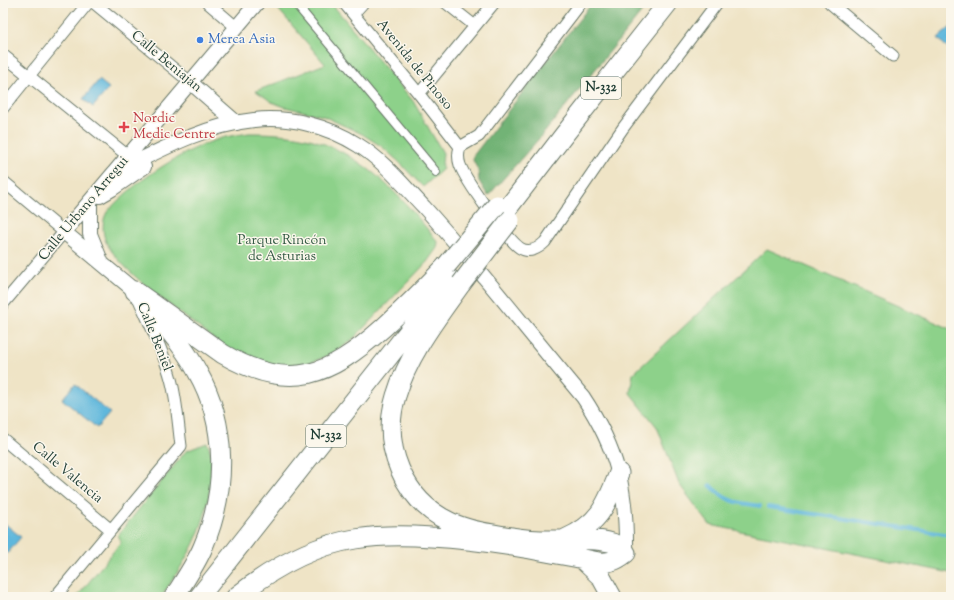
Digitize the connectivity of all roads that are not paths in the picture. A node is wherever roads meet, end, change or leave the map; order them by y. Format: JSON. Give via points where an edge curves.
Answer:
{"nodes":[{"id":1,"x":88,"y":3,"type":"edge"},
{"id":2,"x":94,"y":3,"type":"edge"},
{"id":3,"x":208,"y":3,"type":"edge"},
{"id":4,"x":256,"y":3,"type":"edge"},
{"id":5,"x":295,"y":3,"type":"edge"},
{"id":6,"x":344,"y":3,"type":"edge"},
{"id":7,"x":363,"y":3,"type":"edge"},
{"id":8,"x":446,"y":3,"type":"edge"},
{"id":9,"x":494,"y":3,"type":"edge"},
{"id":10,"x":581,"y":3,"type":"edge"},
{"id":11,"x":668,"y":3,"type":"edge"},
{"id":12,"x":717,"y":3,"type":"edge"},
{"id":13,"x":830,"y":3,"type":"edge"},
{"id":14,"x":354,"y":14,"type":"junction"},
{"id":15,"x":475,"y":26,"type":"junction"},
{"id":16,"x":236,"y":27,"type":"junction"},
{"id":17,"x":638,"y":40,"type":"junction"},
{"id":18,"x":3,"y":54,"type":"edge"},
{"id":19,"x":893,"y":56,"type":"dead end"},
{"id":20,"x":29,"y":76,"type":"junction"},
{"id":21,"x":190,"y":82,"type":"junction"},
{"id":22,"x":419,"y":94,"type":"junction"},
{"id":23,"x":3,"y":108,"type":"edge"},
{"id":24,"x":237,"y":123,"type":"junction"},
{"id":25,"x":460,"y":147,"type":"junction"},
{"id":26,"x":166,"y":149,"type":"junction"},
{"id":27,"x":128,"y":156,"type":"junction"},
{"id":28,"x":436,"y":172,"type":"dead end"},
{"id":29,"x":114,"y":173,"type":"junction"},
{"id":30,"x":3,"y":181,"type":"edge"},
{"id":31,"x":90,"y":201,"type":"junction"},
{"id":32,"x":504,"y":213,"type":"junction"},
{"id":33,"x":64,"y":232,"type":"junction"},
{"id":34,"x":101,"y":263,"type":"junction"},
{"id":35,"x":454,"y":275,"type":"junction"},
{"id":36,"x":135,"y":291,"type":"junction"},
{"id":37,"x":3,"y":304,"type":"edge"},
{"id":38,"x":3,"y":439,"type":"edge"},
{"id":39,"x":619,"y":473,"type":"junction"},
{"id":40,"x":111,"y":530,"type":"junction"},
{"id":41,"x":565,"y":539,"type":"junction"},
{"id":42,"x":626,"y":553,"type":"junction"},
{"id":43,"x":582,"y":559,"type":"junction"},
{"id":44,"x":55,"y":597,"type":"edge"},
{"id":45,"x":174,"y":597,"type":"edge"},
{"id":46,"x":199,"y":597,"type":"edge"},
{"id":47,"x":236,"y":597,"type":"edge"},
{"id":48,"x":612,"y":597,"type":"edge"}],
"edges":[{"from":1,"to":20,"type":"street"},
{"from":2,"to":21,"type":"street","name":"Calle Beniaján"},
{"from":3,"to":16,"type":"street"},
{"from":4,"to":16,"type":"street","name":"Calle Urbano Arregui"},
{"from":5,"to":28,"type":"street"},
{"from":6,"to":14,"type":"street","name":"Avenida de Pinoso"},
{"from":7,"to":14,"type":"street"},
{"from":8,"to":15,"type":"street"},
{"from":9,"to":15,"type":"street"},
{"from":10,"to":25,"type":"street","via":[[479,136]]},
{"from":11,"to":17,"type":"highway","number":"N-332"},
{"from":12,"to":25,"type":"street","via":[[623,128],[540,247],[532,250],[520,248],[506,233],[476,193],[460,166]]},
{"from":13,"to":19,"type":"street"},
{"from":14,"to":22,"type":"street","name":"Avenida de Pinoso"},
{"from":15,"to":22,"type":"street"},
{"from":16,"to":21,"type":"street","name":"Calle Urbano Arregui"},
{"from":17,"to":32,"type":"highway","number":"N-332"},
{"from":17,"to":32,"type":"highway","via":[[624,67]]},
{"from":18,"to":20,"type":"street"},
{"from":20,"to":23,"type":"street"},
{"from":20,"to":27,"type":"street"},
{"from":21,"to":24,"type":"street","name":"Calle Beniaján"},
{"from":21,"to":27,"type":"street","name":"Calle Urbano Arregui"},
{"from":22,"to":25,"type":"street","name":"Avenida de Pinoso"},
{"from":24,"to":26,"type":"street","via":[[208,130]]},
{"from":24,"to":39,"type":"street","via":[[273,119],[307,123],[343,136],[386,166],[442,227],[583,397],[604,431]]},
{"from":26,"to":29,"type":"street"},
{"from":26,"to":31,"type":"street","via":[[112,189]]},
{"from":27,"to":29,"type":"street","name":"Calle Urbano Arregui"},
{"from":29,"to":31,"type":"street","name":"Calle Urbano Arregui"},
{"from":30,"to":33,"type":"street","name":"Calle Beniel"},
{"from":31,"to":33,"type":"street","name":"Calle Urbano Arregui"},
{"from":31,"to":34,"type":"street","via":[[90,234]]},
{"from":32,"to":35,"type":"highway","number":"N-332"},
{"from":33,"to":34,"type":"street","name":"Calle Beniel"},
{"from":33,"to":37,"type":"street","name":"Calle Urbano Arregui"},
{"from":34,"to":36,"type":"street","name":"Calle Beniel"},
{"from":35,"to":36,"type":"highway","via":[[349,356],[328,368],[287,376],[262,373],[236,362]]},
{"from":35,"to":41,"type":"highway","via":[[437,318],[423,339],[396,396],[391,428],[399,469],[420,500],[450,522],[512,537]]},
{"from":35,"to":46,"type":"highway","number":"N-332"},
{"from":36,"to":40,"type":"street","name":"Calle Beniel","via":[[164,355],[171,377],[181,446]]},
{"from":36,"to":45,"type":"highway","via":[[186,352],[198,372],[209,395],[219,436],[221,479],[213,520],[202,549]]},
{"from":38,"to":40,"type":"street","name":"Calle Valencia"},
{"from":39,"to":41,"type":"highway","via":[[606,505],[598,516],[579,533]]},
{"from":39,"to":42,"type":"street","via":[[625,513]]},
{"from":40,"to":44,"type":"street","name":"Calle Beniel"},
{"from":41,"to":42,"type":"highway","via":[[609,542]]},
{"from":42,"to":43,"type":"highway","via":[[609,563]]},
{"from":43,"to":47,"type":"highway","via":[[521,547],[458,539],[386,536],[355,539],[326,546],[284,564]]},
{"from":43,"to":48,"type":"highway","via":[[601,577]]}]}
